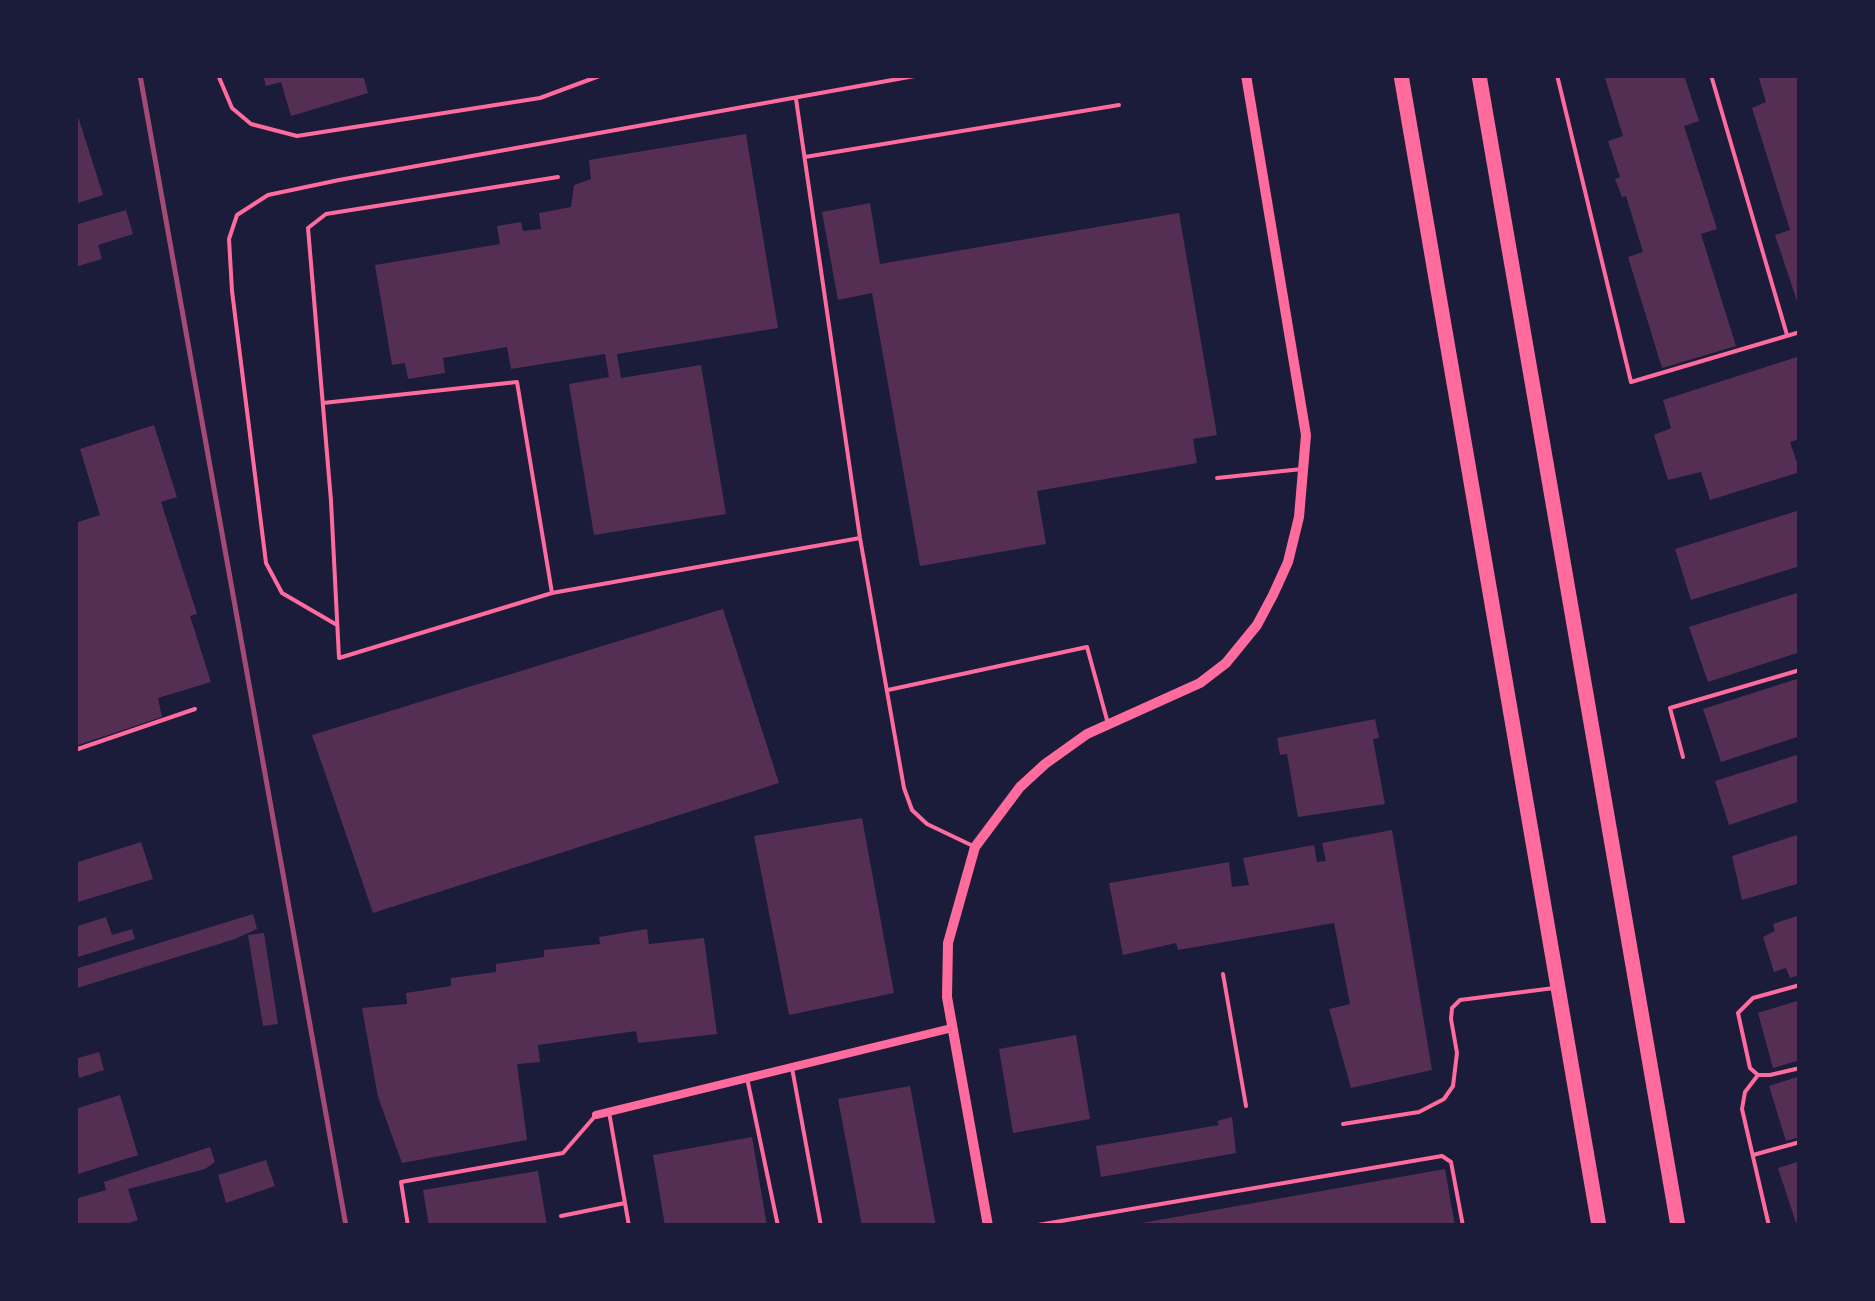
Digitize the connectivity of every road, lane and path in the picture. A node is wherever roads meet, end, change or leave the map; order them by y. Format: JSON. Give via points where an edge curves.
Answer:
{"nodes":[{"id":1,"x":218,"y":75,"type":"edge"},
{"id":2,"x":602,"y":75,"type":"edge"},
{"id":3,"x":920,"y":75,"type":"edge"},
{"id":4,"x":1246,"y":75,"type":"edge"},
{"id":5,"x":1401,"y":75,"type":"edge"},
{"id":6,"x":1479,"y":75,"type":"edge"},
{"id":7,"x":1557,"y":75,"type":"edge"},
{"id":8,"x":1711,"y":75,"type":"edge"},
{"id":9,"x":796,"y":97,"type":"junction"},
{"id":10,"x":1119,"y":105,"type":"dead end"},
{"id":11,"x":805,"y":157,"type":"junction"},
{"id":12,"x":558,"y":178,"type":"dead end"},
{"id":13,"x":1800,"y":332,"type":"edge"},
{"id":14,"x":1787,"y":336,"type":"junction"},
{"id":15,"x":323,"y":403,"type":"junction"},
{"id":16,"x":1306,"y":469,"type":"junction"},
{"id":17,"x":1217,"y":478,"type":"dead end"},
{"id":18,"x":860,"y":538,"type":"junction"},
{"id":19,"x":552,"y":593,"type":"junction"},
{"id":20,"x":337,"y":625,"type":"junction"},
{"id":21,"x":1800,"y":670,"type":"edge"},
{"id":22,"x":887,"y":690,"type":"junction"},
{"id":23,"x":195,"y":708,"type":"dead end"},
{"id":24,"x":1108,"y":725,"type":"junction"},
{"id":25,"x":75,"y":750,"type":"edge"},
{"id":26,"x":1683,"y":757,"type":"dead end"},
{"id":27,"x":975,"y":847,"type":"junction"},
{"id":28,"x":1223,"y":974,"type":"dead end"},
{"id":29,"x":1800,"y":985,"type":"edge"},
{"id":30,"x":1558,"y":988,"type":"junction"},
{"id":31,"x":952,"y":1028,"type":"junction"},
{"id":32,"x":792,"y":1067,"type":"junction"},
{"id":33,"x":1800,"y":1068,"type":"edge"},
{"id":34,"x":1758,"y":1075,"type":"junction"},
{"id":35,"x":747,"y":1078,"type":"junction"},
{"id":36,"x":1246,"y":1106,"type":"dead end"},
{"id":37,"x":609,"y":1112,"type":"junction"},
{"id":38,"x":596,"y":1115,"type":"joint"},
{"id":39,"x":1344,"y":1124,"type":"dead end"},
{"id":40,"x":1800,"y":1142,"type":"edge"},
{"id":41,"x":1753,"y":1156,"type":"junction"},
{"id":42,"x":625,"y":1203,"type":"junction"},
{"id":43,"x":560,"y":1216,"type":"dead end"},
{"id":44,"x":1053,"y":1224,"type":"edge"},
{"id":45,"x":408,"y":1226,"type":"edge"},
{"id":46,"x":629,"y":1226,"type":"edge"},
{"id":47,"x":778,"y":1226,"type":"edge"},
{"id":48,"x":820,"y":1226,"type":"edge"},
{"id":49,"x":988,"y":1226,"type":"edge"},
{"id":50,"x":1032,"y":1226,"type":"edge"},
{"id":51,"x":1463,"y":1226,"type":"edge"},
{"id":52,"x":1600,"y":1226,"type":"edge"},
{"id":53,"x":1678,"y":1226,"type":"edge"},
{"id":54,"x":1769,"y":1226,"type":"edge"}],
"edges":[{"from":1,"to":2,"type":"lane","via":[[232,108],[251,124],[298,136],[540,98]]},
{"from":3,"to":9,"type":"lane"},
{"from":4,"to":16,"type":"street","via":[[1306,435]]},
{"from":5,"to":30,"type":"highway"},
{"from":6,"to":53,"type":"highway"},
{"from":7,"to":14,"type":"lane","via":[[1631,382]]},
{"from":8,"to":14,"type":"lane"},
{"from":9,"to":11,"type":"lane"},
{"from":9,"to":20,"type":"lane","via":[[339,180],[268,195],[237,215],[229,239],[232,292],[266,562],[282,592]]},
{"from":10,"to":11,"type":"lane"},
{"from":11,"to":18,"type":"lane"},
{"from":12,"to":15,"type":"lane","via":[[326,214],[308,228]]},
{"from":13,"to":14,"type":"lane"},
{"from":15,"to":19,"type":"lane","via":[[517,382]]},
{"from":15,"to":20,"type":"lane"},
{"from":16,"to":17,"type":"lane"},
{"from":16,"to":24,"type":"street","via":[[1288,562],[1257,626],[1200,683]]},
{"from":18,"to":19,"type":"lane"},
{"from":18,"to":22,"type":"lane"},
{"from":19,"to":20,"type":"lane","via":[[339,658]]},
{"from":21,"to":26,"type":"lane","via":[[1670,708]]},
{"from":22,"to":24,"type":"lane","via":[[1088,646]]},
{"from":22,"to":27,"type":"lane","via":[[912,810]]},
{"from":23,"to":25,"type":"lane"},
{"from":24,"to":27,"type":"street","via":[[1020,786]]},
{"from":27,"to":31,"type":"street","via":[[948,943]]},
{"from":28,"to":36,"type":"lane"},
{"from":29,"to":34,"type":"lane","via":[[1742,1004],[1742,1040]]},
{"from":30,"to":39,"type":"lane","via":[[1460,1000],[1451,1019],[1458,1053],[1453,1086],[1444,1100],[1419,1112]]},
{"from":30,"to":52,"type":"highway"},
{"from":31,"to":32,"type":"street"},
{"from":31,"to":49,"type":"street"},
{"from":32,"to":35,"type":"street"},
{"from":32,"to":48,"type":"lane"},
{"from":33,"to":34,"type":"lane"},
{"from":34,"to":41,"type":"lane","via":[[1742,1109]]},
{"from":35,"to":37,"type":"street"},
{"from":35,"to":47,"type":"lane"},
{"from":37,"to":38,"type":"street"},
{"from":37,"to":42,"type":"lane"},
{"from":38,"to":45,"type":"lane","via":[[563,1153],[401,1182]]},
{"from":40,"to":41,"type":"lane"},
{"from":41,"to":54,"type":"lane"},
{"from":42,"to":43,"type":"lane"},
{"from":42,"to":46,"type":"lane"},
{"from":44,"to":50,"type":"lane"},
{"from":44,"to":51,"type":"lane","via":[[1442,1156],[1451,1162]]}]}
